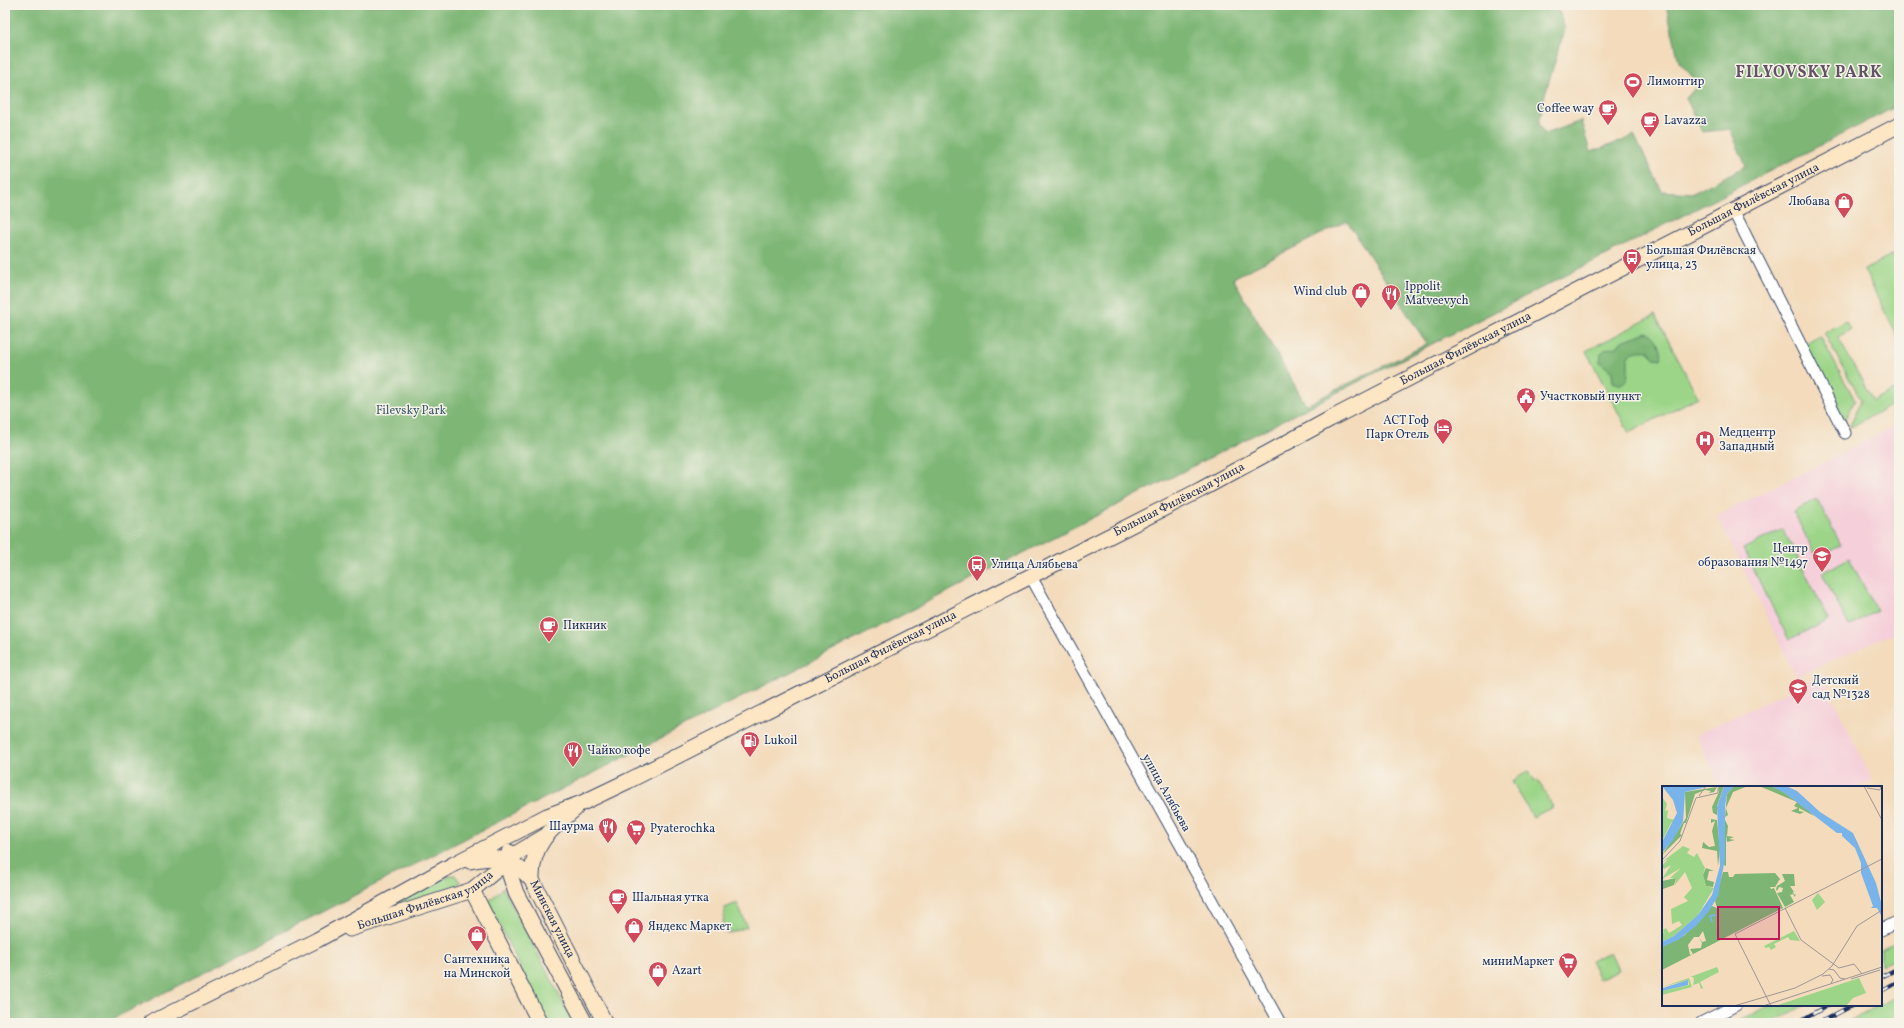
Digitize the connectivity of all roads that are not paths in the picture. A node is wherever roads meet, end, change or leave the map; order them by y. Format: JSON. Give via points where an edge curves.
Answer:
{"nodes":[{"id":1,"x":1899,"y":125,"type":"edge"},
{"id":2,"x":1733,"y":210,"type":"junction"},
{"id":3,"x":1845,"y":433,"type":"dead end"},
{"id":4,"x":1030,"y":575,"type":"junction"},
{"id":5,"x":582,"y":803,"type":"junction"},
{"id":6,"x":547,"y":816,"type":"junction"},
{"id":7,"x":544,"y":837,"type":"junction"},
{"id":8,"x":507,"y":861,"type":"junction"},
{"id":9,"x":454,"y":864,"type":"junction"},
{"id":10,"x":484,"y":879,"type":"junction"},
{"id":11,"x":532,"y":880,"type":"junction"},
{"id":12,"x":472,"y":890,"type":"junction"},
{"id":13,"x":516,"y":893,"type":"junction"},
{"id":14,"x":1899,"y":921,"type":"edge"},
{"id":15,"x":1882,"y":930,"type":"edge"},
{"id":16,"x":317,"y":940,"type":"junction"},
{"id":17,"x":1734,"y":1006,"type":"edge"},
{"id":18,"x":151,"y":1023,"type":"edge"},
{"id":19,"x":540,"y":1023,"type":"edge"},
{"id":20,"x":585,"y":1023,"type":"edge"},
{"id":21,"x":605,"y":1023,"type":"edge"},
{"id":22,"x":1280,"y":1023,"type":"edge"},
{"id":23,"x":1701,"y":1023,"type":"edge"}],
"edges":[{"from":1,"to":2,"type":"main road","name":"Большая Филёвская улица"},
{"from":2,"to":3,"type":"street"},
{"from":2,"to":4,"type":"main road","name":"Большая Филёвская улица","via":[[1589,287],[1330,419],[1200,490]]},
{"from":4,"to":5,"type":"main road","name":"Большая Филёвская улица"},
{"from":4,"to":22,"type":"street","name":"улица Алябьева"},
{"from":5,"to":6,"type":"main road","name":"Большая Филёвская улица"},
{"from":5,"to":7,"type":"main road","name":"Минская улица"},
{"from":6,"to":8,"type":"main road","via":[[511,848]]},
{"from":6,"to":9,"type":"main road","name":"Большая Филёвская улица"},
{"from":7,"to":8,"type":"main road","name":"Большая Филёвская улица"},
{"from":7,"to":11,"type":"main road","name":"Минская улица","via":[[534,858]]},
{"from":8,"to":9,"type":"main road","name":"Большая Филёвская улица","via":[[488,858]]},
{"from":8,"to":10,"type":"main road","name":"Большая Филёвская улица"},
{"from":8,"to":11,"type":"main road","name":"Большая Филёвская улица","via":[[518,866]]},
{"from":8,"to":13,"type":"main road","name":"Минская улица"},
{"from":9,"to":16,"type":"main road","name":"Большая Филёвская улица"},
{"from":10,"to":12,"type":"main road","name":"Большая Филёвская улица"},
{"from":10,"to":13,"type":"main road","via":[[505,885]]},
{"from":11,"to":21,"type":"main road","name":"Минская улица"},
{"from":12,"to":16,"type":"main road","name":"Большая Филёвская улица"},
{"from":12,"to":19,"type":"main road"},
{"from":13,"to":20,"type":"main road","name":"Минская улица"},
{"from":14,"to":15,"type":"street"},
{"from":16,"to":18,"type":"main road","name":"Большая Филёвская улица"},
{"from":17,"to":23,"type":"street"}]}
